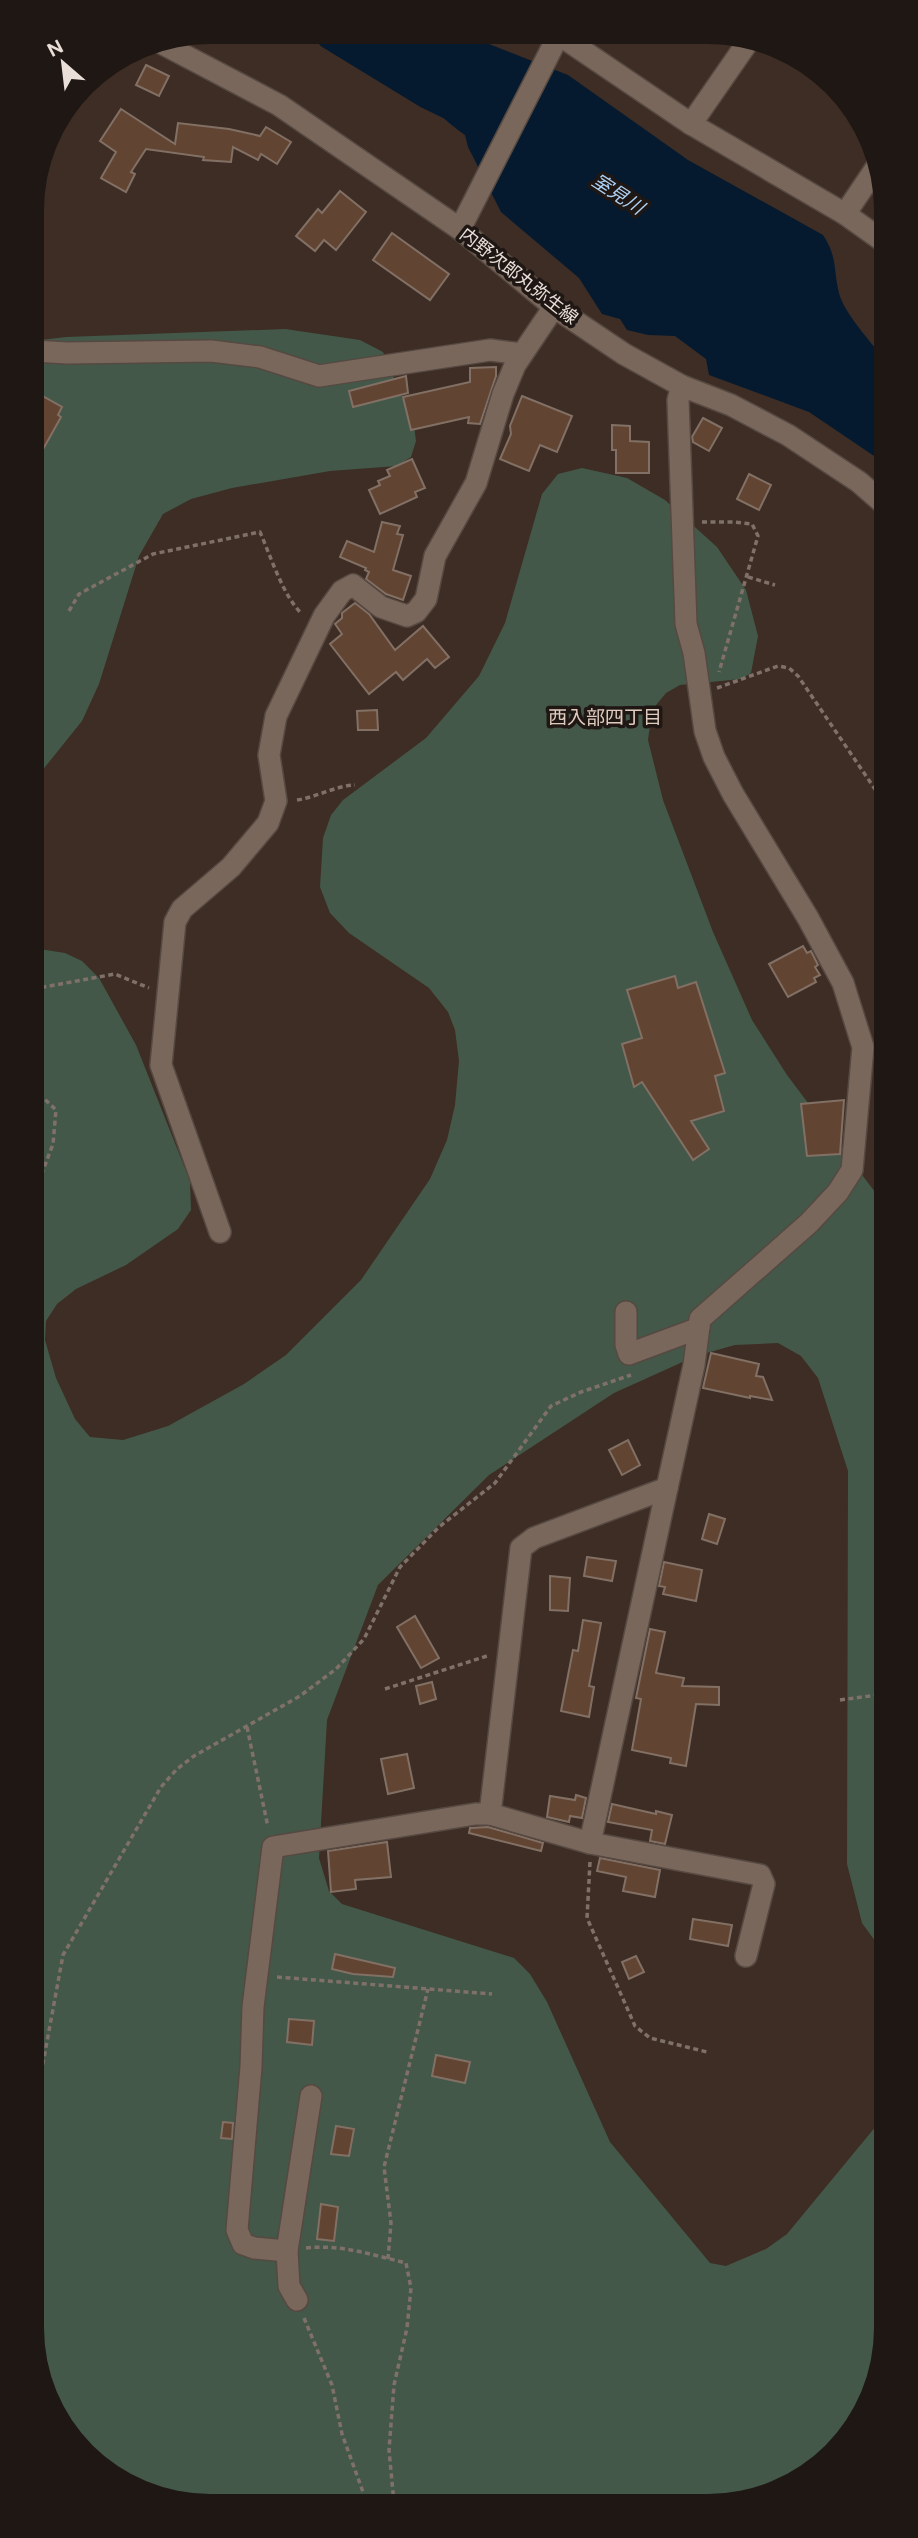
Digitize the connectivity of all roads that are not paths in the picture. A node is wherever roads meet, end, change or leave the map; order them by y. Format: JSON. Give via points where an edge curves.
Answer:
{"nodes":[{"id":1,"x":552,"y":44,"type":"edge"},
{"id":2,"x":566,"y":44,"type":"edge"},
{"id":3,"x":744,"y":48,"type":"edge"},
{"id":4,"x":172,"y":49,"type":"edge"},
{"id":5,"x":691,"y":124,"type":"junction"},
{"id":6,"x":871,"y":176,"type":"edge"},
{"id":7,"x":845,"y":214,"type":"junction"},
{"id":8,"x":463,"y":223,"type":"junction"},
{"id":9,"x":874,"y":235,"type":"edge"},
{"id":10,"x":554,"y":307,"type":"junction"},
{"id":11,"x":44,"y":352,"type":"edge"},
{"id":12,"x":522,"y":354,"type":"junction"},
{"id":13,"x":682,"y":386,"type":"junction"},
{"id":14,"x":874,"y":495,"type":"edge"},
{"id":15,"x":220,"y":1232,"type":"dead end"},
{"id":16,"x":626,"y":1312,"type":"dead end"},
{"id":17,"x":699,"y":1328,"type":"junction"},
{"id":18,"x":667,"y":1488,"type":"junction"},
{"id":19,"x":490,"y":1814,"type":"junction"},
{"id":20,"x":590,"y":1843,"type":"junction"},
{"id":21,"x":746,"y":1956,"type":"dead end"},
{"id":22,"x":311,"y":2096,"type":"dead end"},
{"id":23,"x":287,"y":2251,"type":"junction"},
{"id":24,"x":297,"y":2300,"type":"road end"}],
"edges":[{"from":1,"to":8,"type":"street"},
{"from":2,"to":5,"type":"street"},
{"from":3,"to":5,"type":"street"},
{"from":4,"to":8,"type":"street","name":"内野次郎丸弥生線","via":[[279,105]]},
{"from":5,"to":7,"type":"street"},
{"from":6,"to":7,"type":"street"},
{"from":7,"to":9,"type":"street"},
{"from":8,"to":10,"type":"street","name":"内野次郎丸弥生線"},
{"from":10,"to":12,"type":"street"},
{"from":10,"to":13,"type":"street","name":"内野次郎丸弥生線"},
{"from":11,"to":12,"type":"street","via":[[211,351],[260,357],[319,376],[490,350]]},
{"from":12,"to":15,"type":"street","via":[[503,394],[475,484],[435,556],[426,599],[407,616],[381,607],[353,585],[342,591],[319,626],[276,716],[269,755],[276,801],[268,823],[231,867],[182,909],[175,922],[161,1065]]},
{"from":13,"to":14,"type":"street","name":"内野次郎丸弥生線","via":[[788,435]]},
{"from":13,"to":17,"type":"street","via":[[678,400],[686,624],[705,731],[733,794],[843,982],[863,1047],[852,1170],[809,1223],[700,1319]]},
{"from":16,"to":17,"type":"street","via":[[629,1353]]},
{"from":17,"to":18,"type":"street"},
{"from":18,"to":19,"type":"street","via":[[534,1538],[521,1548]]},
{"from":18,"to":20,"type":"street"},
{"from":19,"to":20,"type":"street"},
{"from":19,"to":23,"type":"street","via":[[273,1846],[257,1975],[237,2230],[243,2244]]},
{"from":20,"to":21,"type":"street","via":[[760,1875],[764,1884]]},
{"from":22,"to":23,"type":"street"},
{"from":23,"to":24,"type":"street","via":[[289,2286]]}]}
